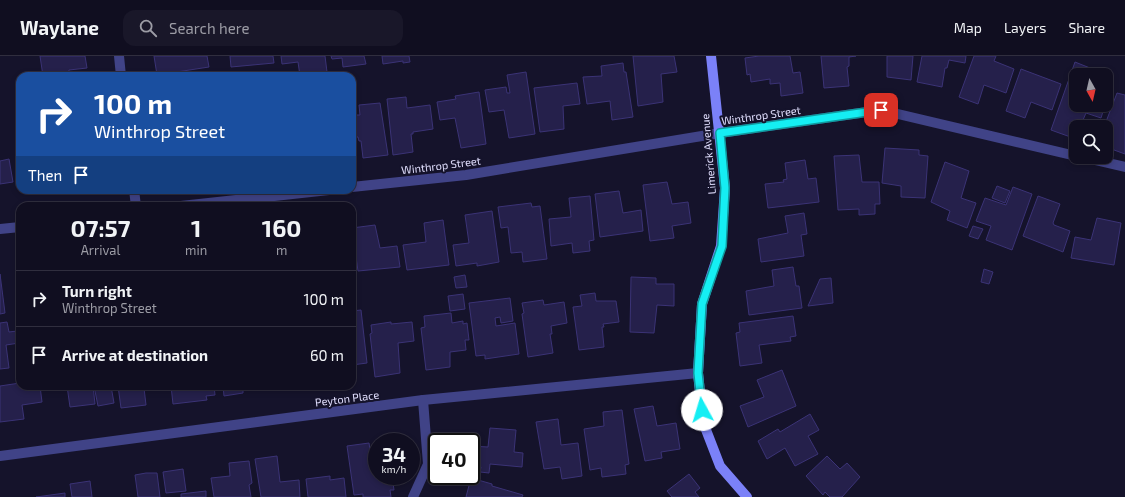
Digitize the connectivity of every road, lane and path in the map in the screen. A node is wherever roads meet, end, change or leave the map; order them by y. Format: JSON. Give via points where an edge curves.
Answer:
{"nodes":[{"id":1,"x":119,"y":56,"type":"edge"},
{"id":2,"x":711,"y":56,"type":"edge"},
{"id":3,"x":121,"y":72,"type":"edge"},
{"id":4,"x":720,"y":133,"type":"junction"},
{"id":5,"x":1069,"y":154,"type":"edge"},
{"id":6,"x":1112,"y":164,"type":"edge"},
{"id":7,"x":1125,"y":167,"type":"edge"},
{"id":8,"x":356,"y":188,"type":"edge"},
{"id":9,"x":292,"y":194,"type":"edge"},
{"id":10,"x":218,"y":202,"type":"edge"},
{"id":11,"x":16,"y":227,"type":"edge"},
{"id":12,"x":0,"y":229,"type":"edge"},
{"id":13,"x":698,"y":373,"type":"junction"},
{"id":14,"x":423,"y":400,"type":"junction"},
{"id":15,"x":0,"y":456,"type":"edge"},
{"id":16,"x":413,"y":497,"type":"edge"},
{"id":17,"x":747,"y":497,"type":"edge"}],
"edges":[{"from":1,"to":3,"type":"street"},
{"from":2,"to":4,"type":"street","name":"Limerick Avenue"},
{"from":4,"to":5,"type":"street","name":"Winthrop Street","via":[[881,110]]},
{"from":4,"to":8,"type":"street","name":"Winthrop Street","via":[[466,175]]},
{"from":4,"to":13,"type":"street","name":"Limerick Avenue","via":[[725,188],[722,246],[702,304]]},
{"from":6,"to":7,"type":"street"},
{"from":9,"to":10,"type":"street"},
{"from":11,"to":12,"type":"street"},
{"from":13,"to":14,"type":"street","name":"Peyton Place"},
{"from":13,"to":17,"type":"street","name":"Limerick Avenue","via":[[703,422],[717,459]]},
{"from":14,"to":15,"type":"street","name":"Peyton Place"},
{"from":14,"to":16,"type":"street","via":[[428,464]]}]}
